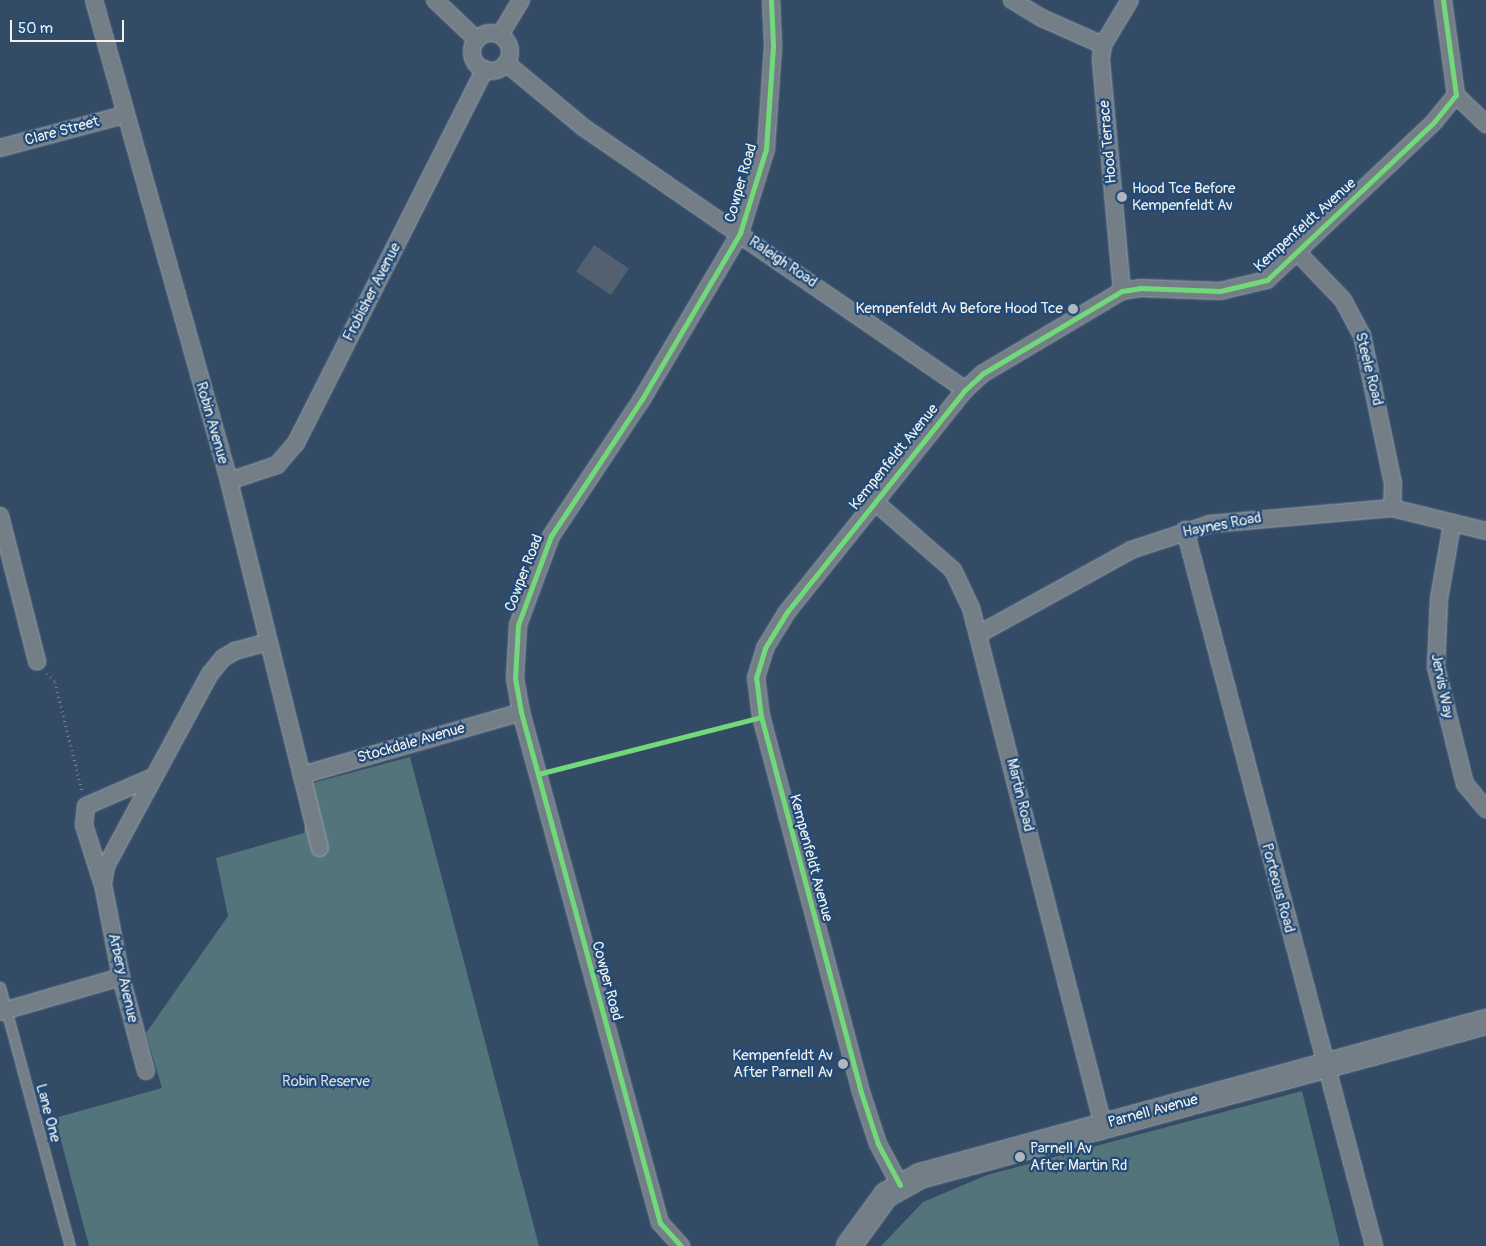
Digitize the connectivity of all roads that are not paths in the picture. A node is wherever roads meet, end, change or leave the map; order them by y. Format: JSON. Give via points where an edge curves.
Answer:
{"nodes":[{"id":1,"x":94,"y":0,"type":"edge"},
{"id":2,"x":435,"y":0,"type":"edge"},
{"id":3,"x":521,"y":0,"type":"edge"},
{"id":4,"x":771,"y":0,"type":"edge"},
{"id":5,"x":1012,"y":0,"type":"edge"},
{"id":6,"x":1130,"y":0,"type":"edge"},
{"id":7,"x":1443,"y":0,"type":"edge"},
{"id":8,"x":500,"y":35,"type":"junction"},
{"id":9,"x":476,"y":40,"type":"junction"},
{"id":10,"x":1103,"y":45,"type":"junction"},
{"id":11,"x":506,"y":63,"type":"junction"},
{"id":12,"x":485,"y":69,"type":"junction"},
{"id":13,"x":1456,"y":95,"type":"junction"},
{"id":14,"x":124,"y":114,"type":"junction"},
{"id":15,"x":1486,"y":124,"type":"edge"},
{"id":16,"x":0,"y":148,"type":"edge"},
{"id":17,"x":740,"y":233,"type":"junction"},
{"id":18,"x":1297,"y":252,"type":"junction"},
{"id":19,"x":1122,"y":292,"type":"junction"},
{"id":20,"x":965,"y":390,"type":"junction"},
{"id":21,"x":229,"y":481,"type":"junction"},
{"id":22,"x":874,"y":502,"type":"junction"},
{"id":23,"x":1392,"y":508,"type":"junction"},
{"id":24,"x":0,"y":516,"type":"edge"},
{"id":25,"x":1452,"y":525,"type":"junction"},
{"id":26,"x":1185,"y":530,"type":"junction"},
{"id":27,"x":1486,"y":531,"type":"edge"},
{"id":28,"x":979,"y":634,"type":"junction"},
{"id":29,"x":268,"y":642,"type":"junction"},
{"id":30,"x":37,"y":661,"type":"road end"},
{"id":31,"x":521,"y":712,"type":"junction"},
{"id":32,"x":302,"y":775,"type":"junction"},
{"id":33,"x":151,"y":778,"type":"junction"},
{"id":34,"x":1486,"y":809,"type":"edge"},
{"id":35,"x":320,"y":848,"type":"dead end"},
{"id":36,"x":103,"y":884,"type":"junction"},
{"id":37,"x":121,"y":977,"type":"junction"},
{"id":38,"x":0,"y":987,"type":"edge"},
{"id":39,"x":3,"y":1012,"type":"edge"},
{"id":40,"x":1486,"y":1022,"type":"edge"},
{"id":41,"x":1324,"y":1065,"type":"junction"},
{"id":42,"x":146,"y":1072,"type":"dead end"},
{"id":43,"x":1104,"y":1125,"type":"junction"},
{"id":44,"x":900,"y":1186,"type":"junction"},
{"id":45,"x":70,"y":1246,"type":"edge"},
{"id":46,"x":681,"y":1246,"type":"edge"},
{"id":47,"x":849,"y":1246,"type":"edge"},
{"id":48,"x":1374,"y":1246,"type":"edge"}],
"edges":[{"from":1,"to":14,"type":"street","name":"Robin Avenue"},
{"from":2,"to":9,"type":"street"},
{"from":3,"to":8,"type":"street"},
{"from":4,"to":17,"type":"street","name":"Cowper Road","via":[[773,46],[766,149]]},
{"from":5,"to":10,"type":"street","via":[[1044,19]]},
{"from":6,"to":10,"type":"street","name":"Hood Terrace"},
{"from":7,"to":13,"type":"street"},
{"from":8,"to":9,"type":"street","via":[[487,34]]},
{"from":8,"to":11,"type":"street","via":[[510,48]]},
{"from":9,"to":12,"type":"street","via":[[474,57]]},
{"from":10,"to":19,"type":"street","name":"Hood Terrace","via":[[1101,68]]},
{"from":11,"to":12,"type":"street","via":[[497,70]]},
{"from":11,"to":17,"type":"street","name":"Raleigh Road","via":[[583,127]]},
{"from":12,"to":21,"type":"street","name":"Frobisher Avenue","via":[[296,443],[277,465]]},
{"from":13,"to":15,"type":"street"},
{"from":13,"to":18,"type":"street","name":"Kempenfeldt Avenue","via":[[1434,122]]},
{"from":14,"to":16,"type":"street","name":"Clare Street"},
{"from":14,"to":21,"type":"street","name":"Robin Avenue"},
{"from":17,"to":20,"type":"street","name":"Raleigh Road"},
{"from":17,"to":31,"type":"street","name":"Cowper Road","via":[[642,399],[551,536],[518,625],[515,680]]},
{"from":18,"to":19,"type":"street","name":"Kempenfeldt Avenue","via":[[1267,280],[1239,289],[1140,288]]},
{"from":18,"to":23,"type":"street","name":"Steele Road","via":[[1343,300],[1362,335],[1393,483]]},
{"from":19,"to":20,"type":"street","name":"Kempenfeldt Avenue","via":[[998,362]]},
{"from":20,"to":22,"type":"street","name":"Kempenfeldt Avenue"},
{"from":21,"to":29,"type":"street","name":"Robin Avenue"},
{"from":22,"to":28,"type":"street","name":"Martin Road","via":[[953,570]]},
{"from":22,"to":44,"type":"street","name":"Kempenfeldt Avenue","via":[[782,619],[759,663],[756,694],[861,1092],[878,1144]]},
{"from":23,"to":25,"type":"street","name":"Haynes Road"},
{"from":23,"to":26,"type":"street","name":"Haynes Road","via":[[1269,516]]},
{"from":24,"to":30,"type":"street"},
{"from":25,"to":27,"type":"street","name":"Haynes Road"},
{"from":25,"to":34,"type":"street","name":"Jervis Way","via":[[1439,599],[1436,667],[1465,784]]},
{"from":26,"to":28,"type":"street","name":"Haynes Road","via":[[1131,550]]},
{"from":26,"to":41,"type":"street","name":"Porteous Road"},
{"from":28,"to":43,"type":"street","name":"Martin Road"},
{"from":29,"to":32,"type":"street","name":"Robin Avenue"},
{"from":29,"to":33,"type":"street","name":"Arbery Avenue","via":[[223,658]]},
{"from":31,"to":32,"type":"street","name":"Stockdale Avenue"},
{"from":31,"to":46,"type":"street","name":"Cowper Road","via":[[660,1223]]},
{"from":32,"to":35,"type":"street","name":"Robin Avenue"},
{"from":33,"to":36,"type":"street","name":"Arbery Avenue","via":[[113,848]]},
{"from":33,"to":36,"type":"street","name":"Arbery Avenue","via":[[86,806],[84,826]]},
{"from":36,"to":37,"type":"street","name":"Arbery Avenue"},
{"from":37,"to":39,"type":"street"},
{"from":37,"to":42,"type":"street","name":"Arbery Avenue"},
{"from":38,"to":39,"type":"lane","name":"Lane One"},
{"from":39,"to":45,"type":"lane","name":"Lane One"},
{"from":40,"to":41,"type":"street","name":"Parnell Avenue"},
{"from":41,"to":43,"type":"street","name":"Parnell Avenue"},
{"from":41,"to":48,"type":"street","name":"Porteous Road"},
{"from":43,"to":44,"type":"street","name":"Parnell Avenue","via":[[943,1169]]},
{"from":44,"to":47,"type":"street","name":"Parnell Avenue","via":[[875,1206]]}]}
